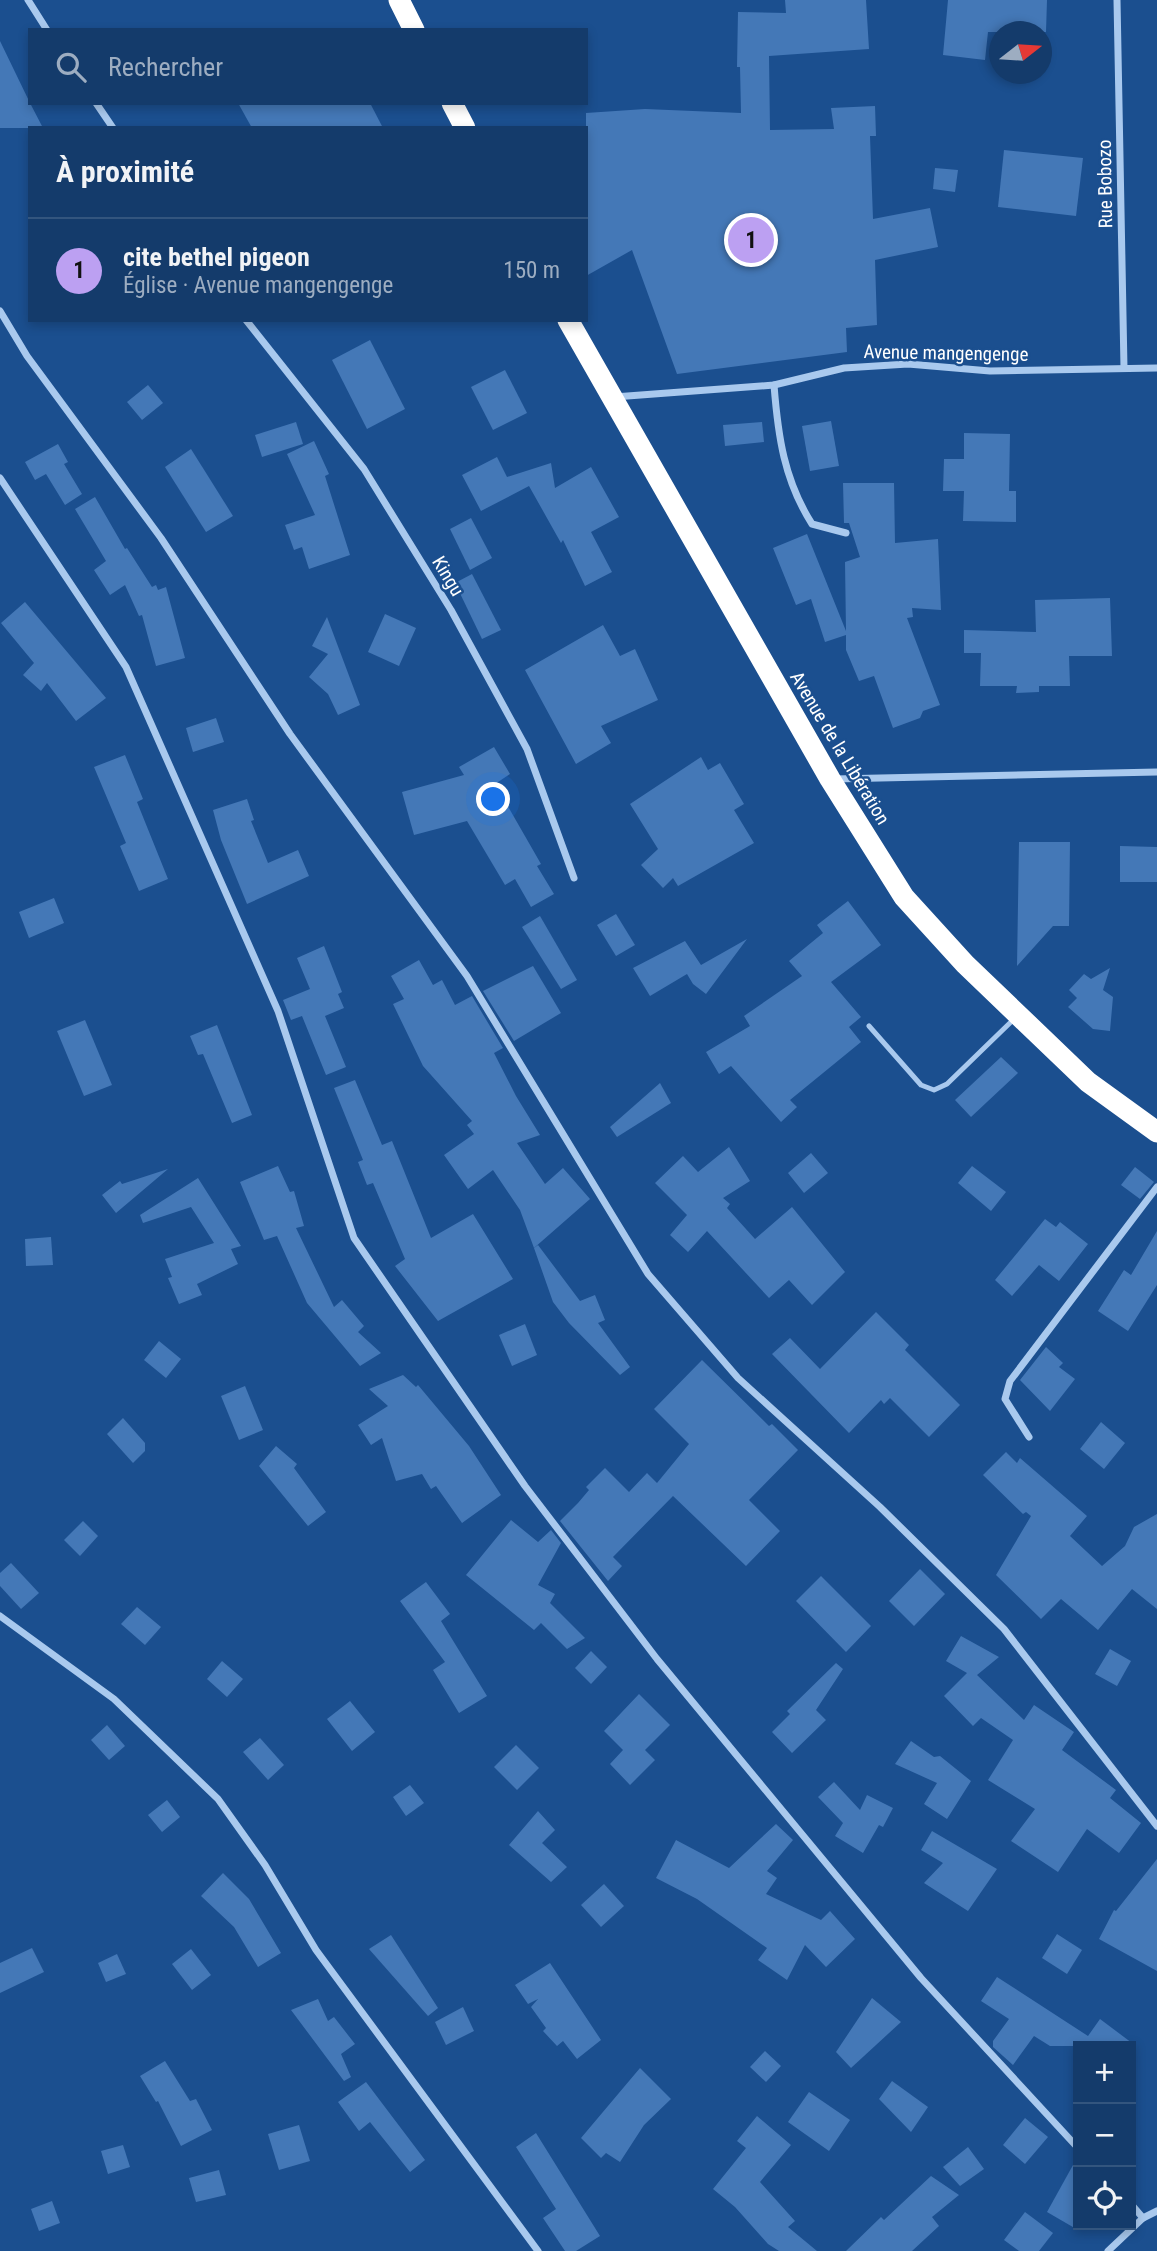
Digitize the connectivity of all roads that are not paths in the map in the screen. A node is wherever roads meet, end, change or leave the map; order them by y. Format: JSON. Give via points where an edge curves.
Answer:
{"nodes":[{"id":1,"x":28,"y":0,"type":"edge"},
{"id":2,"x":399,"y":0,"type":"edge"},
{"id":3,"x":1117,"y":0,"type":"edge"},
{"id":4,"x":46,"y":28,"type":"edge"},
{"id":5,"x":413,"y":28,"type":"edge"},
{"id":6,"x":97,"y":105,"type":"edge"},
{"id":7,"x":453,"y":105,"type":"edge"},
{"id":8,"x":112,"y":126,"type":"edge"},
{"id":9,"x":464,"y":126,"type":"edge"},
{"id":10,"x":0,"y":311,"type":"edge"},
{"id":11,"x":248,"y":322,"type":"edge"},
{"id":12,"x":569,"y":322,"type":"edge"},
{"id":13,"x":1124,"y":368,"type":"junction"},
{"id":14,"x":1157,"y":368,"type":"edge"},
{"id":15,"x":774,"y":385,"type":"junction"},
{"id":16,"x":610,"y":397,"type":"junction"},
{"id":17,"x":0,"y":478,"type":"edge"},
{"id":18,"x":846,"y":533,"type":"dead end"},
{"id":19,"x":1157,"y":772,"type":"edge"},
{"id":20,"x":830,"y":779,"type":"junction"},
{"id":21,"x":574,"y":878,"type":"dead end"},
{"id":22,"x":1018,"y":1015,"type":"junction"},
{"id":23,"x":869,"y":1026,"type":"dead end"},
{"id":24,"x":1157,"y":1132,"type":"edge"},
{"id":25,"x":1157,"y":1187,"type":"edge"},
{"id":26,"x":1029,"y":1437,"type":"dead end"},
{"id":27,"x":0,"y":1616,"type":"edge"},
{"id":28,"x":1157,"y":1826,"type":"edge"},
{"id":29,"x":1073,"y":2143,"type":"edge"},
{"id":30,"x":1136,"y":2210,"type":"edge"},
{"id":31,"x":1157,"y":2211,"type":"edge"},
{"id":32,"x":1143,"y":2218,"type":"junction"},
{"id":33,"x":538,"y":2251,"type":"edge"},
{"id":34,"x":1108,"y":2251,"type":"edge"}],
"edges":[{"from":1,"to":4,"type":"street"},
{"from":2,"to":5,"type":"highway"},
{"from":3,"to":13,"type":"street","name":"Rue Bobozo"},
{"from":6,"to":8,"type":"street"},
{"from":7,"to":9,"type":"highway"},
{"from":10,"to":28,"type":"street","via":[[27,356],[161,538],[290,734],[467,976],[648,1274],[737,1378],[880,1507],[1004,1629]]},
{"from":11,"to":21,"type":"street","name":"Kingu","via":[[364,469],[450,610],[527,749]]},
{"from":12,"to":16,"type":"highway","name":"Avenue de la Libération"},
{"from":13,"to":14,"type":"street","name":"Avenue mangengenge"},
{"from":13,"to":15,"type":"street","name":"Avenue mangengenge","via":[[990,371],[908,364],[844,368]]},
{"from":15,"to":16,"type":"street","name":"Avenue mangengenge"},
{"from":15,"to":18,"type":"street","via":[[786,472],[802,507],[812,524]]},
{"from":16,"to":20,"type":"highway","name":"Avenue de la Libération"},
{"from":17,"to":29,"type":"street","via":[[127,667],[278,1011],[354,1238],[525,1486],[657,1659],[921,1978]]},
{"from":19,"to":20,"type":"street"},
{"from":20,"to":22,"type":"highway","name":"Avenue de la Libération","via":[[904,897]]},
{"from":22,"to":23,"type":"lane","via":[[947,1084],[934,1090],[921,1085]]},
{"from":22,"to":24,"type":"highway","name":"Avenue de la Libération","via":[[1088,1082]]},
{"from":25,"to":26,"type":"street","via":[[1010,1381],[1005,1399]]},
{"from":27,"to":33,"type":"street","via":[[114,1699],[218,1799],[316,1950]]},
{"from":30,"to":32,"type":"street"},
{"from":31,"to":32,"type":"street"},
{"from":32,"to":34,"type":"street"}]}
